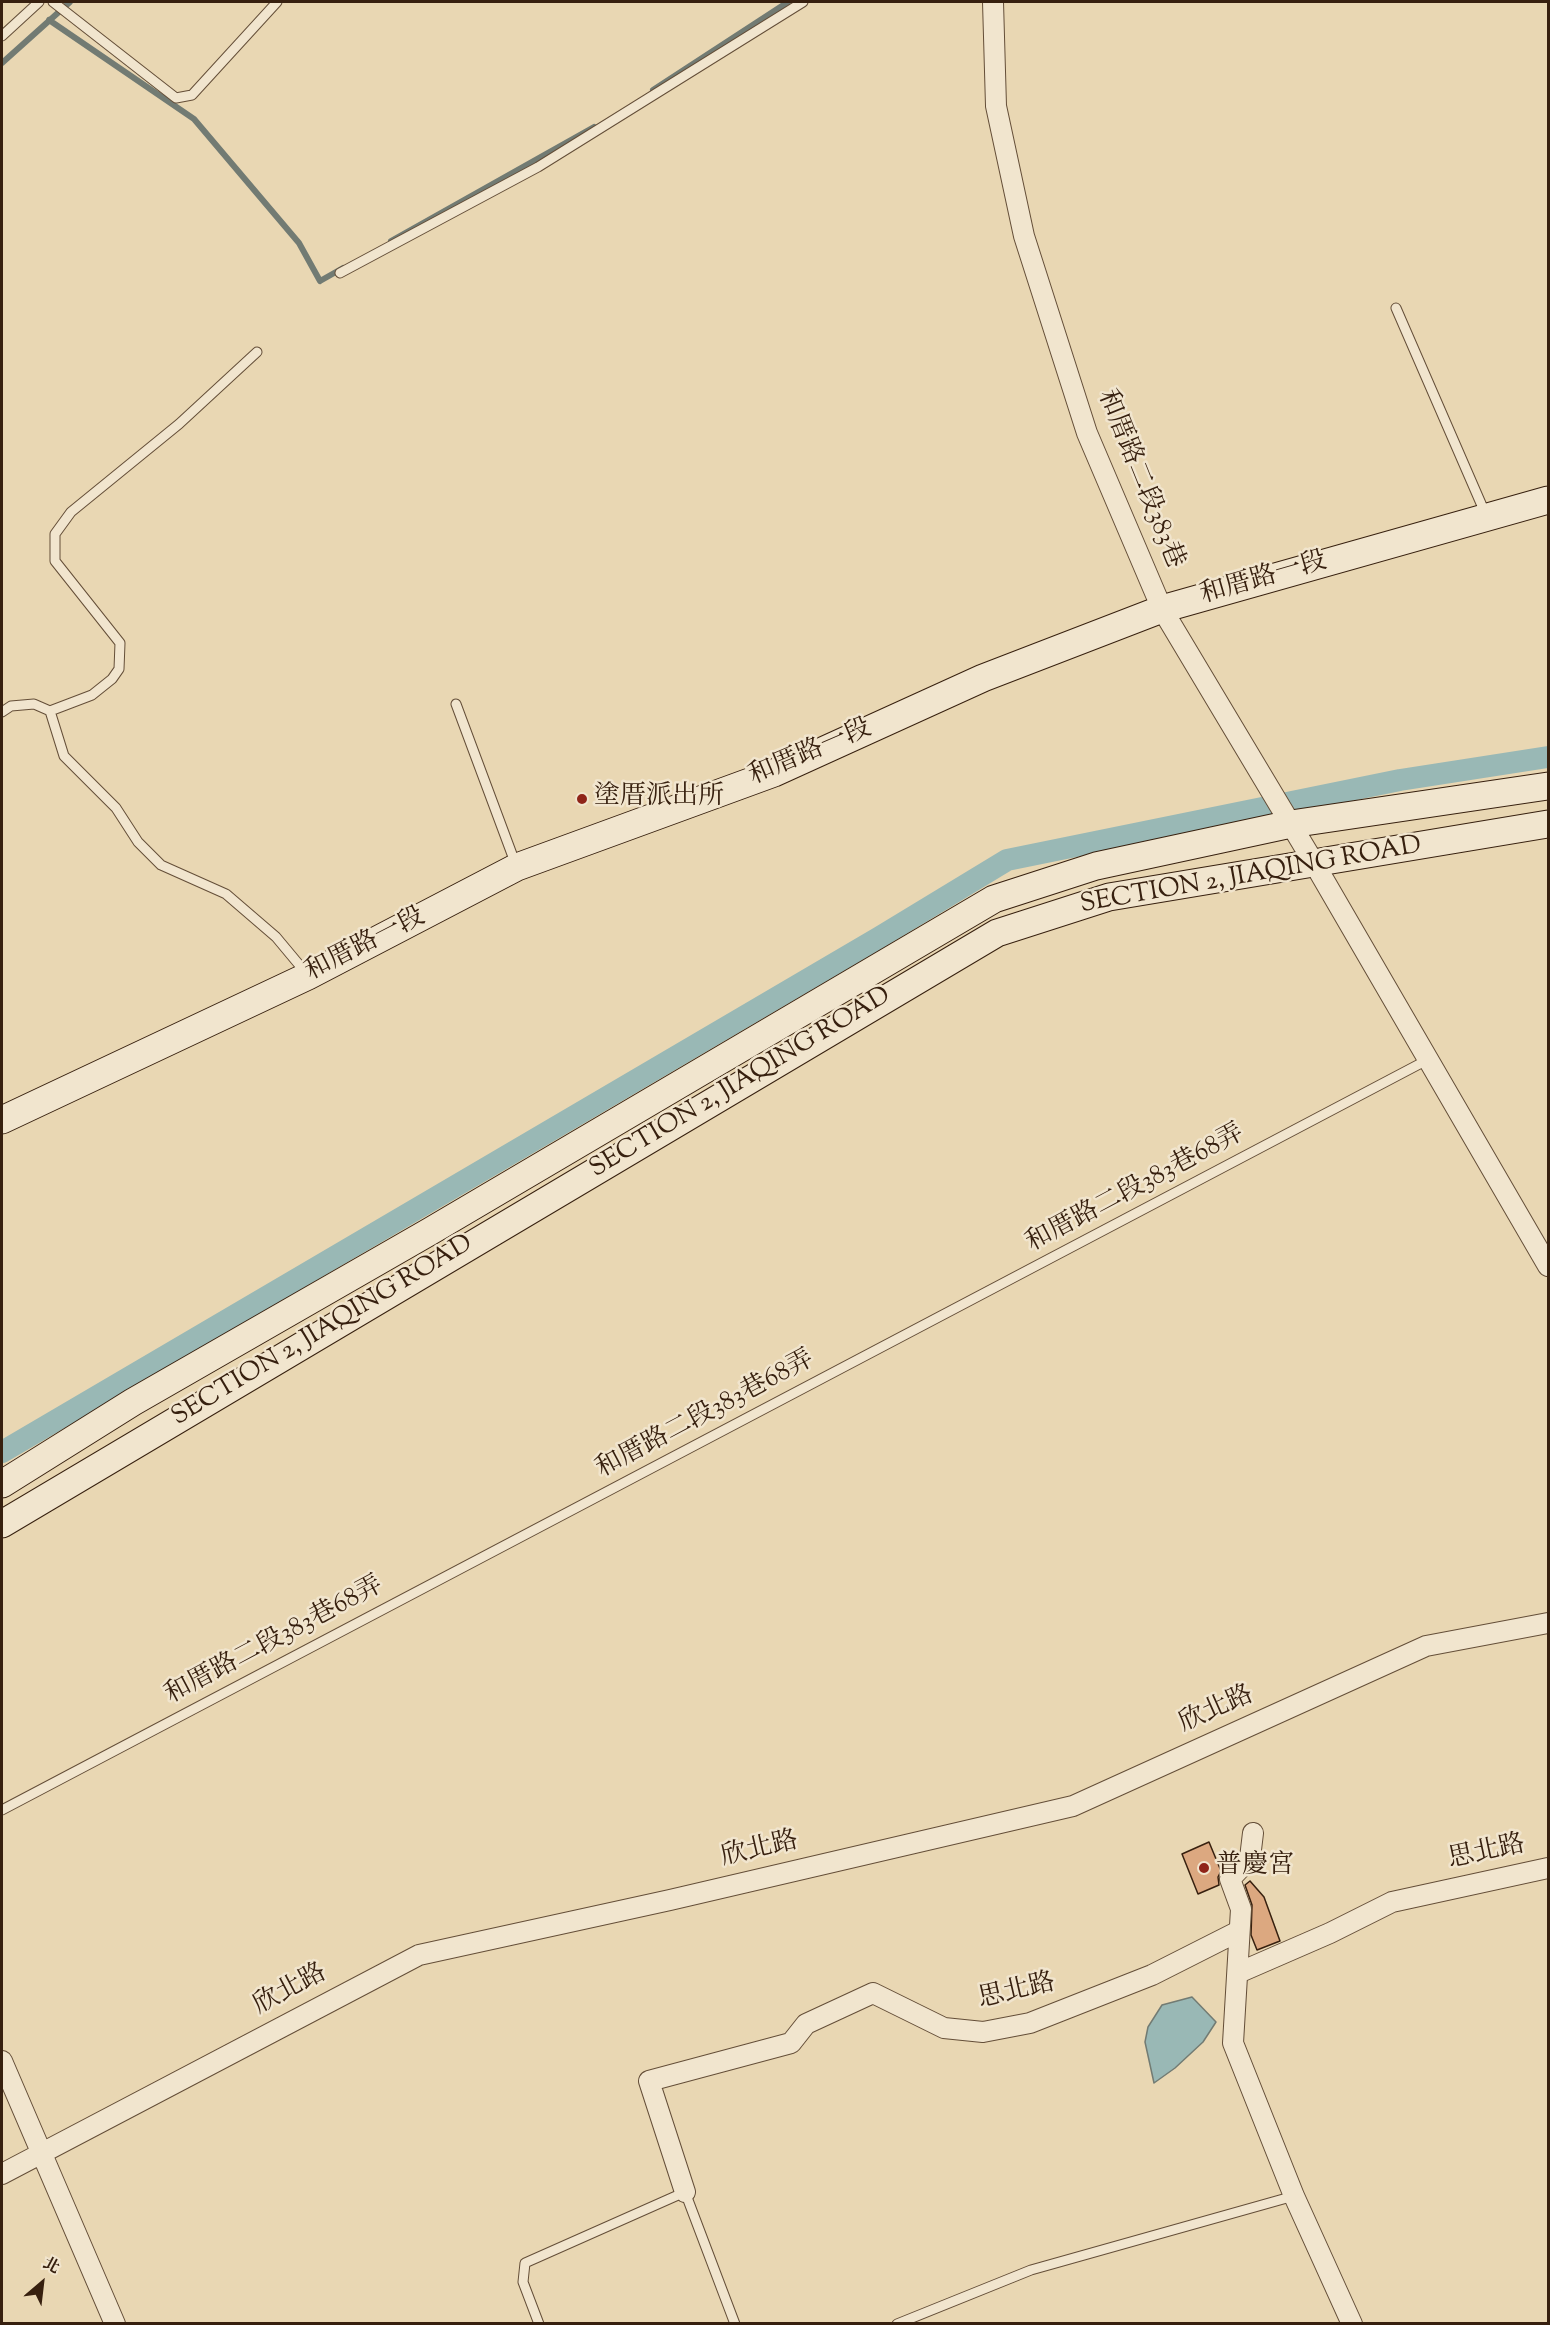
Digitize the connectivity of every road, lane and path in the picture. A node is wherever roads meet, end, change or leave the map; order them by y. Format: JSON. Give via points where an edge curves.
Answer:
{"nodes":[{"id":1,"x":39,"y":2,"type":"edge"},
{"id":2,"x":53,"y":2,"type":"edge"},
{"id":3,"x":277,"y":2,"type":"edge"},
{"id":4,"x":803,"y":2,"type":"edge"},
{"id":5,"x":993,"y":2,"type":"edge"},
{"id":6,"x":2,"y":36,"type":"edge"},
{"id":7,"x":340,"y":273,"type":"dead end"},
{"id":8,"x":1396,"y":308,"type":"dead end"},
{"id":9,"x":257,"y":352,"type":"dead end"},
{"id":10,"x":1548,"y":500,"type":"edge"},
{"id":11,"x":1487,"y":517,"type":"junction"},
{"id":12,"x":1162,"y":609,"type":"junction"},
{"id":13,"x":456,"y":704,"type":"dead end"},
{"id":14,"x":50,"y":711,"type":"junction"},
{"id":15,"x":2,"y":712,"type":"edge"},
{"id":16,"x":1548,"y":786,"type":"edge"},
{"id":17,"x":1287,"y":818,"type":"junction"},
{"id":18,"x":1548,"y":824,"type":"edge"},
{"id":19,"x":1314,"y":863,"type":"junction"},
{"id":20,"x":517,"y":867,"type":"junction"},
{"id":21,"x":308,"y":976,"type":"junction"},
{"id":22,"x":1429,"y":1059,"type":"junction"},
{"id":23,"x":2,"y":1120,"type":"edge"},
{"id":24,"x":1548,"y":1266,"type":"edge"},
{"id":25,"x":2,"y":1484,"type":"edge"},
{"id":26,"x":2,"y":1524,"type":"edge"},
{"id":27,"x":1548,"y":1623,"type":"edge"},
{"id":28,"x":2,"y":1810,"type":"edge"},
{"id":29,"x":1253,"y":1833,"type":"dead end"},
{"id":30,"x":1548,"y":1868,"type":"edge"},
{"id":31,"x":1239,"y":1931,"type":"junction"},
{"id":32,"x":1238,"y":1973,"type":"junction"},
{"id":33,"x":2,"y":2061,"type":"edge"},
{"id":34,"x":42,"y":2152,"type":"junction"},
{"id":35,"x":2,"y":2174,"type":"edge"},
{"id":36,"x":685,"y":2192,"type":"junction"},
{"id":37,"x":1294,"y":2196,"type":"junction"},
{"id":38,"x":115,"y":2324,"type":"edge"},
{"id":39,"x":539,"y":2324,"type":"edge"},
{"id":40,"x":735,"y":2324,"type":"edge"},
{"id":41,"x":897,"y":2324,"type":"edge"},
{"id":42,"x":1352,"y":2324,"type":"edge"}],
"edges":[{"from":1,"to":6,"type":"lane"},
{"from":2,"to":3,"type":"lane","via":[[176,98],[192,95]]},
{"from":4,"to":7,"type":"lane","via":[[538,167]]},
{"from":5,"to":12,"type":"street","name":"和厝路二段383巷","via":[[996,106],[1024,236],[1087,433]]},
{"from":8,"to":11,"type":"lane"},
{"from":9,"to":14,"type":"lane","via":[[179,424],[71,512],[55,534],[55,561],[120,643],[119,669],[112,679],[92,695]]},
{"from":10,"to":11,"type":"street","name":"和厝路一段"},
{"from":11,"to":12,"type":"street","name":"和厝路一段"},
{"from":12,"to":17,"type":"street","name":"和厝路二段383巷"},
{"from":12,"to":20,"type":"street","name":"和厝路一段","via":[[982,678],[774,772]]},
{"from":13,"to":20,"type":"lane"},
{"from":14,"to":15,"type":"lane","via":[[34,704],[11,706]]},
{"from":14,"to":21,"type":"lane","via":[[64,756],[117,808],[138,842],[161,865],[226,894],[276,937]]},
{"from":16,"to":17,"type":"street","name":"SECTION 2, JIAQING ROAD"},
{"from":17,"to":19,"type":"street","name":"和厝路二段383巷"},
{"from":17,"to":25,"type":"street","name":"SECTION 2, JIAQING ROAD","via":[[1096,866],[994,899],[133,1402]]},
{"from":18,"to":19,"type":"street","name":"SECTION 2, JIAQING ROAD"},
{"from":19,"to":22,"type":"street","name":"和厝路二段383巷"},
{"from":19,"to":26,"type":"street","name":"SECTION 2, JIAQING ROAD","via":[[1109,897],[997,933]]},
{"from":20,"to":21,"type":"street","name":"和厝路一段"},
{"from":21,"to":23,"type":"street","name":"和厝路一段"},
{"from":22,"to":24,"type":"street","name":"和厝路二段383巷"},
{"from":22,"to":28,"type":"lane","name":"和厝路二段383巷68弄"},
{"from":27,"to":34,"type":"street","name":"欣北路","via":[[1426,1646],[1073,1806],[419,1955]]},
{"from":29,"to":31,"type":"street","via":[[1250,1858],[1230,1879],[1241,1909]]},
{"from":30,"to":32,"type":"street","name":"思北路","via":[[1392,1902]]},
{"from":31,"to":32,"type":"street"},
{"from":31,"to":36,"type":"street","name":"思北路","via":[[1152,1975],[1030,2023],[983,2032],[944,2028],[873,1993],[806,2024],[791,2043],[649,2081]]},
{"from":32,"to":37,"type":"street","via":[[1233,2043]]},
{"from":33,"to":34,"type":"street"},
{"from":34,"to":35,"type":"street","name":"欣北路"},
{"from":34,"to":38,"type":"street"},
{"from":36,"to":39,"type":"lane","via":[[525,2262],[523,2282]]},
{"from":36,"to":40,"type":"lane"},
{"from":37,"to":41,"type":"lane","via":[[1031,2270]]},
{"from":37,"to":42,"type":"street"}]}
